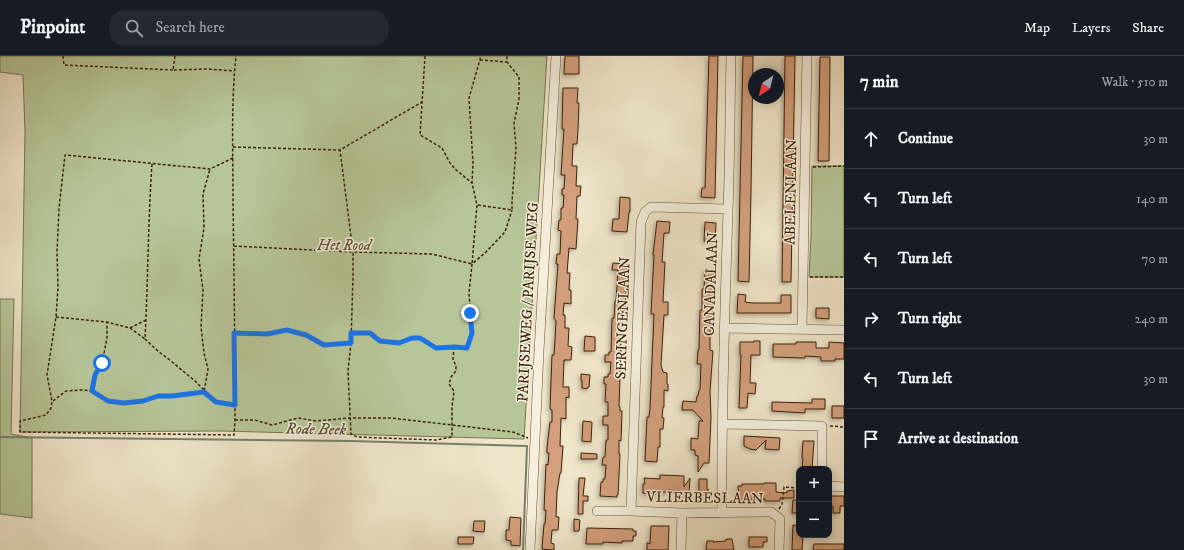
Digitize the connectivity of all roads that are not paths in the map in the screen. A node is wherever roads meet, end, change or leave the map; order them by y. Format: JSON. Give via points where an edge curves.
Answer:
{"nodes":[{"id":1,"x":556,"y":56,"type":"edge"},
{"id":2,"x":731,"y":56,"type":"edge"},
{"id":3,"x":807,"y":56,"type":"edge"},
{"id":4,"x":728,"y":209,"type":"junction"},
{"id":5,"x":724,"y":328,"type":"junction"},
{"id":6,"x":802,"y":329,"type":"junction"},
{"id":7,"x":844,"y":330,"type":"edge"},
{"id":8,"x":722,"y":424,"type":"junction"},
{"id":9,"x":822,"y":466,"type":"edge"},
{"id":10,"x":832,"y":486,"type":"edge"},
{"id":11,"x":844,"y":487,"type":"edge"},
{"id":12,"x":631,"y":510,"type":"junction"},
{"id":13,"x":597,"y":511,"type":"dead end"},
{"id":14,"x":682,"y":513,"type":"junction"},
{"id":15,"x":722,"y":513,"type":"junction"},
{"id":16,"x":530,"y":550,"type":"edge"},
{"id":17,"x":681,"y":550,"type":"edge"},
{"id":18,"x":779,"y":550,"type":"edge"}],
"edges":[{"from":1,"to":16,"type":"street","name":"PARIJSEWEG / PARIJSE WEG"},
{"from":2,"to":4,"type":"street","name":"CANADALAAN"},
{"from":3,"to":6,"type":"street","name":"ABELENLAAN"},
{"from":4,"to":5,"type":"street","name":"CANADALAAN"},
{"from":4,"to":12,"type":"street","name":"SERINGENLAAN","via":[[651,207],[644,212],[640,222]]},
{"from":5,"to":6,"type":"street"},
{"from":5,"to":8,"type":"street","name":"CANADALAAN"},
{"from":6,"to":7,"type":"street"},
{"from":8,"to":9,"type":"street","via":[[822,426]]},
{"from":8,"to":15,"type":"street","name":"CANADALAAN"},
{"from":10,"to":11,"type":"street"},
{"from":12,"to":13,"type":"street","name":"VLIERBESLAAN"},
{"from":12,"to":14,"type":"street","name":"VLIERBESLAAN"},
{"from":14,"to":15,"type":"street","name":"VLIERBESLAAN"},
{"from":14,"to":17,"type":"street"},
{"from":15,"to":18,"type":"street","name":"VLIERBESLAAN","via":[[771,512],[780,519]]}]}
